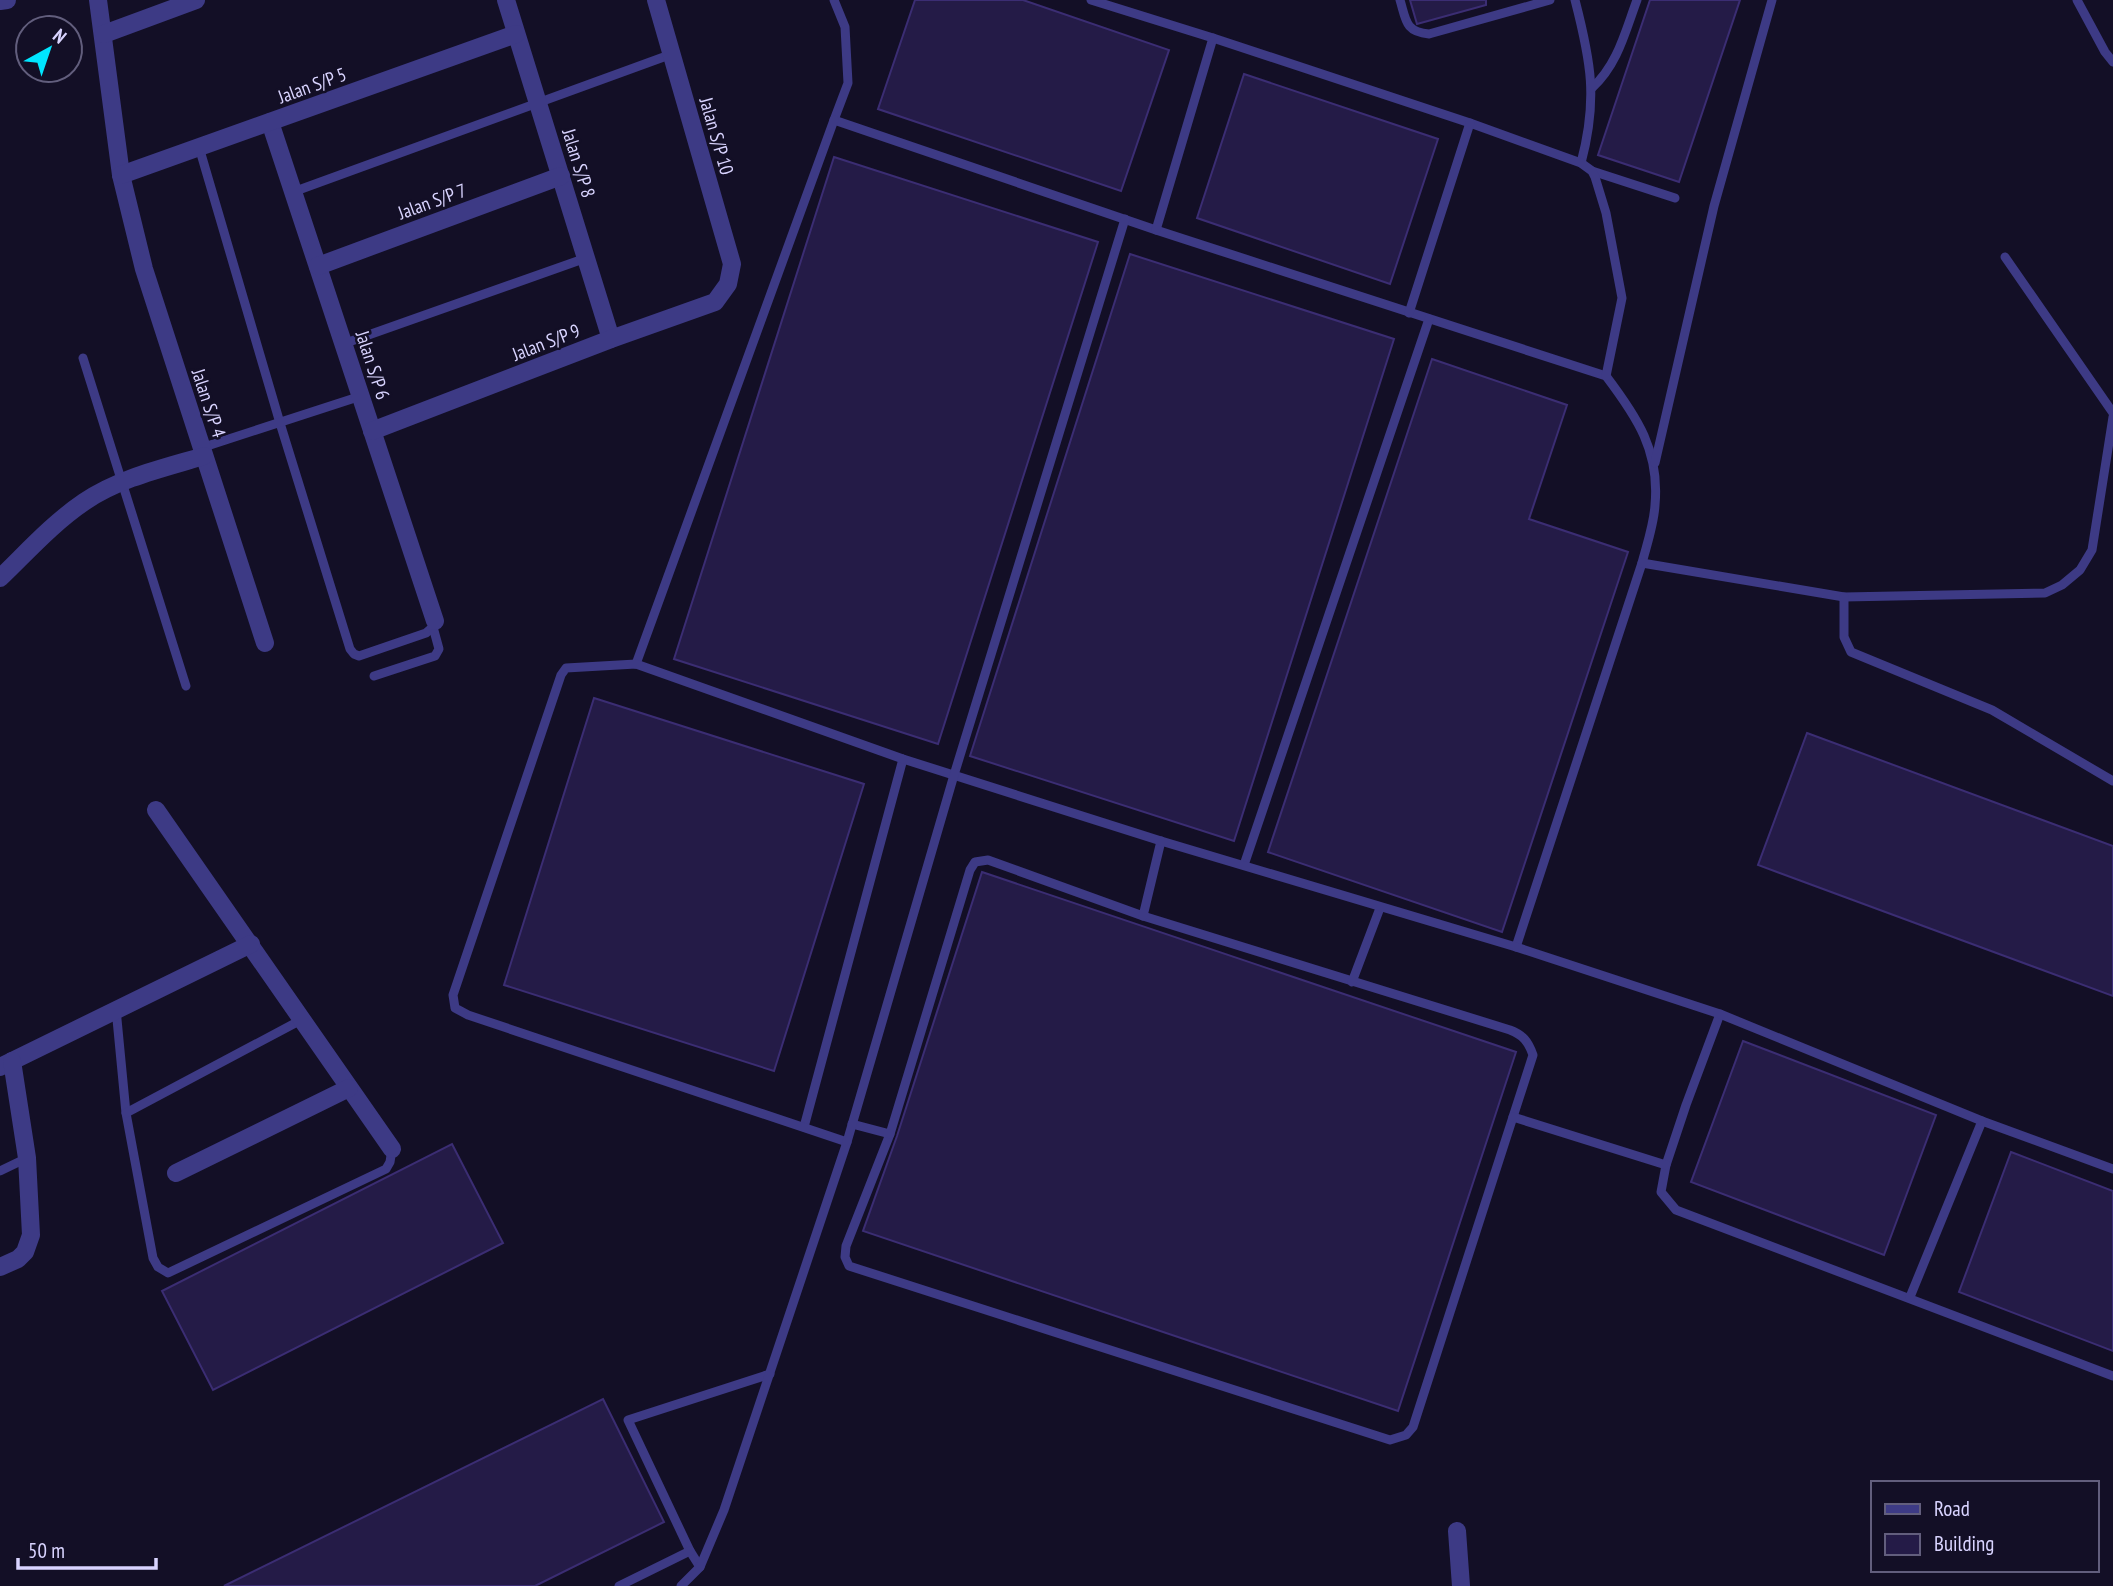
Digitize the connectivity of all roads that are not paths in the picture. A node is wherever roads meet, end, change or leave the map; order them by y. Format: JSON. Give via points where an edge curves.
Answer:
{"nodes":[{"id":1,"x":7,"y":0,"type":"edge"},
{"id":2,"x":98,"y":0,"type":"edge"},
{"id":3,"x":196,"y":0,"type":"edge"},
{"id":4,"x":506,"y":0,"type":"edge"},
{"id":5,"x":656,"y":0,"type":"edge"},
{"id":6,"x":834,"y":0,"type":"edge"},
{"id":7,"x":1091,"y":0,"type":"edge"},
{"id":8,"x":1400,"y":0,"type":"edge"},
{"id":9,"x":1550,"y":0,"type":"edge"},
{"id":10,"x":1637,"y":0,"type":"edge"},
{"id":11,"x":1772,"y":0,"type":"edge"},
{"id":12,"x":2077,"y":0,"type":"edge"},
{"id":13,"x":0,"y":1,"type":"edge"},
{"id":14,"x":1577,"y":3,"type":"edge"},
{"id":15,"x":104,"y":34,"type":"junction"},
{"id":16,"x":516,"y":34,"type":"junction"},
{"id":17,"x":1213,"y":38,"type":"junction"},
{"id":18,"x":672,"y":54,"type":"junction"},
{"id":19,"x":2113,"y":62,"type":"edge"},
{"id":20,"x":1592,"y":88,"type":"junction"},
{"id":21,"x":537,"y":102,"type":"junction"},
{"id":22,"x":834,"y":120,"type":"junction"},
{"id":23,"x":270,"y":122,"type":"junction"},
{"id":24,"x":1470,"y":123,"type":"junction"},
{"id":25,"x":199,"y":147,"type":"junction"},
{"id":26,"x":1581,"y":163,"type":"junction"},
{"id":27,"x":1592,"y":171,"type":"junction"},
{"id":28,"x":121,"y":175,"type":"junction"},
{"id":29,"x":561,"y":176,"type":"junction"},
{"id":30,"x":293,"y":192,"type":"junction"},
{"id":31,"x":1675,"y":198,"type":"dead end"},
{"id":32,"x":1125,"y":219,"type":"junction"},
{"id":33,"x":1156,"y":230,"type":"junction"},
{"id":34,"x":2005,"y":257,"type":"dead end"},
{"id":35,"x":586,"y":258,"type":"junction"},
{"id":36,"x":318,"y":266,"type":"junction"},
{"id":37,"x":728,"y":284,"type":"joint"},
{"id":38,"x":1409,"y":313,"type":"junction"},
{"id":39,"x":1429,"y":319,"type":"junction"},
{"id":40,"x":611,"y":339,"type":"junction"},
{"id":41,"x":343,"y":344,"type":"junction"},
{"id":42,"x":83,"y":358,"type":"dead end"},
{"id":43,"x":1606,"y":376,"type":"junction"},
{"id":44,"x":360,"y":396,"type":"junction"},
{"id":45,"x":2113,"y":415,"type":"edge"},
{"id":46,"x":280,"y":422,"type":"junction"},
{"id":47,"x":372,"y":431,"type":"junction"},
{"id":48,"x":203,"y":452,"type":"junction"},
{"id":49,"x":1655,"y":463,"type":"junction"},
{"id":50,"x":121,"y":483,"type":"junction"},
{"id":51,"x":1642,"y":564,"type":"junction"},
{"id":52,"x":0,"y":578,"type":"edge"},
{"id":53,"x":1844,"y":597,"type":"junction"},
{"id":54,"x":434,"y":624,"type":"junction"},
{"id":55,"x":265,"y":643,"type":"dead end"},
{"id":56,"x":636,"y":664,"type":"junction"},
{"id":57,"x":374,"y":676,"type":"dead end"},
{"id":58,"x":186,"y":686,"type":"dead end"},
{"id":59,"x":903,"y":759,"type":"junction"},
{"id":60,"x":954,"y":775,"type":"junction"},
{"id":61,"x":2113,"y":781,"type":"edge"},
{"id":62,"x":156,"y":810,"type":"dead end"},
{"id":63,"x":1161,"y":841,"type":"junction"},
{"id":64,"x":1244,"y":865,"type":"junction"},
{"id":65,"x":1380,"y":908,"type":"junction"},
{"id":66,"x":1143,"y":916,"type":"junction"},
{"id":67,"x":251,"y":944,"type":"junction"},
{"id":68,"x":1516,"y":947,"type":"junction"},
{"id":69,"x":1352,"y":982,"type":"junction"},
{"id":70,"x":117,"y":1009,"type":"junction"},
{"id":71,"x":1720,"y":1014,"type":"junction"},
{"id":72,"x":301,"y":1020,"type":"junction"},
{"id":73,"x":6,"y":1064,"type":"edge"},
{"id":74,"x":349,"y":1088,"type":"junction"},
{"id":75,"x":126,"y":1113,"type":"junction"},
{"id":76,"x":1513,"y":1117,"type":"junction"},
{"id":77,"x":1982,"y":1121,"type":"junction"},
{"id":78,"x":852,"y":1124,"type":"junction"},
{"id":79,"x":804,"y":1127,"type":"junction"},
{"id":80,"x":890,"y":1134,"type":"junction"},
{"id":81,"x":847,"y":1142,"type":"junction"},
{"id":82,"x":392,"y":1149,"type":"joint"},
{"id":83,"x":27,"y":1158,"type":"junction"},
{"id":84,"x":1666,"y":1164,"type":"junction"},
{"id":85,"x":2113,"y":1169,"type":"edge"},
{"id":86,"x":0,"y":1171,"type":"edge"},
{"id":87,"x":176,"y":1173,"type":"dead end"},
{"id":88,"x":0,"y":1267,"type":"edge"},
{"id":89,"x":1910,"y":1297,"type":"junction"},
{"id":90,"x":770,"y":1374,"type":"junction"},
{"id":91,"x":2113,"y":1376,"type":"edge"},
{"id":92,"x":1457,"y":1531,"type":"dead end"},
{"id":93,"x":690,"y":1551,"type":"junction"},
{"id":94,"x":700,"y":1567,"type":"junction"},
{"id":95,"x":619,"y":1586,"type":"edge"},
{"id":96,"x":681,"y":1586,"type":"edge"},
{"id":97,"x":1461,"y":1586,"type":"edge"}],
"edges":[{"from":1,"to":13,"type":"street"},
{"from":2,"to":15,"type":"street","name":"Jalan S/P 4"},
{"from":3,"to":15,"type":"street"},
{"from":4,"to":16,"type":"street","name":"Jalan S/P 8"},
{"from":5,"to":18,"type":"street","name":"Jalan S/P 10"},
{"from":6,"to":22,"type":"lane","via":[[845,27],[848,83]]},
{"from":7,"to":17,"type":"lane"},
{"from":8,"to":9,"type":"lane","via":[[1407,25],[1416,33],[1429,34]]},
{"from":10,"to":20,"type":"lane","via":[[1614,61]]},
{"from":11,"to":49,"type":"lane","via":[[1714,206]]},
{"from":12,"to":19,"type":"lane"},
{"from":14,"to":20,"type":"lane"},
{"from":15,"to":28,"type":"street","name":"Jalan S/P 4"},
{"from":16,"to":21,"type":"street","name":"Jalan S/P 8"},
{"from":16,"to":23,"type":"street","name":"Jalan S/P 5"},
{"from":17,"to":24,"type":"lane"},
{"from":17,"to":33,"type":"lane"},
{"from":18,"to":21,"type":"lane"},
{"from":18,"to":37,"type":"street","name":"Jalan S/P 10","via":[[732,264]]},
{"from":20,"to":26,"type":"lane","via":[[1589,133]]},
{"from":21,"to":29,"type":"street","name":"Jalan S/P 8"},
{"from":21,"to":30,"type":"lane"},
{"from":22,"to":32,"type":"lane"},
{"from":22,"to":56,"type":"lane"},
{"from":23,"to":25,"type":"street","name":"Jalan S/P 5"},
{"from":23,"to":30,"type":"street","name":"Jalan S/P 6"},
{"from":24,"to":26,"type":"lane"},
{"from":24,"to":38,"type":"lane"},
{"from":25,"to":28,"type":"street","name":"Jalan S/P 5"},
{"from":25,"to":46,"type":"lane"},
{"from":26,"to":27,"type":"lane"},
{"from":27,"to":31,"type":"lane"},
{"from":27,"to":43,"type":"lane","via":[[1606,213],[1622,298]]},
{"from":28,"to":48,"type":"street","name":"Jalan S/P 4","via":[[144,269]]},
{"from":29,"to":35,"type":"street","name":"Jalan S/P 8"},
{"from":29,"to":36,"type":"street","name":"Jalan S/P 7"},
{"from":30,"to":36,"type":"street","name":"Jalan S/P 6"},
{"from":32,"to":33,"type":"lane"},
{"from":32,"to":60,"type":"lane"},
{"from":33,"to":38,"type":"lane"},
{"from":34,"to":45,"type":"lane"},
{"from":35,"to":40,"type":"street","name":"Jalan S/P 8"},
{"from":35,"to":41,"type":"lane"},
{"from":36,"to":41,"type":"street","name":"Jalan S/P 6"},
{"from":37,"to":40,"type":"street","name":"Jalan S/P 9","via":[[715,302]]},
{"from":38,"to":39,"type":"lane"},
{"from":39,"to":43,"type":"lane"},
{"from":39,"to":64,"type":"lane"},
{"from":40,"to":47,"type":"street","name":"Jalan S/P 9"},
{"from":41,"to":44,"type":"street","name":"Jalan S/P 6"},
{"from":42,"to":50,"type":"lane"},
{"from":43,"to":49,"type":"lane","via":[[1632,411]]},
{"from":44,"to":46,"type":"lane"},
{"from":44,"to":47,"type":"street","name":"Jalan S/P 6"},
{"from":45,"to":53,"type":"lane","via":[[2092,550],[2080,570],[2063,585],[2045,593]]},
{"from":46,"to":48,"type":"lane"},
{"from":46,"to":54,"type":"lane","via":[[354,654],[426,633]]},
{"from":47,"to":54,"type":"street","name":"Jalan S/P 6"},
{"from":48,"to":50,"type":"street"},
{"from":48,"to":55,"type":"street","name":"Jalan S/P 4"},
{"from":49,"to":51,"type":"lane","via":[[1656,506]]},
{"from":50,"to":52,"type":"street","via":[[62,519]]},
{"from":50,"to":58,"type":"lane"},
{"from":51,"to":53,"type":"lane"},
{"from":51,"to":68,"type":"lane"},
{"from":53,"to":61,"type":"lane","via":[[1844,637],[1851,652],[1992,710]]},
{"from":54,"to":57,"type":"lane","via":[[439,649],[435,656]]},
{"from":56,"to":59,"type":"lane"},
{"from":56,"to":79,"type":"lane","via":[[566,668],[561,675],[453,995],[455,1007]]},
{"from":59,"to":60,"type":"lane"},
{"from":59,"to":79,"type":"lane"},
{"from":60,"to":63,"type":"lane"},
{"from":60,"to":78,"type":"lane"},
{"from":62,"to":67,"type":"street"},
{"from":63,"to":64,"type":"lane"},
{"from":63,"to":66,"type":"lane"},
{"from":64,"to":65,"type":"lane"},
{"from":65,"to":68,"type":"lane"},
{"from":65,"to":69,"type":"lane"},
{"from":66,"to":69,"type":"lane"},
{"from":66,"to":80,"type":"lane","via":[[988,860],[975,862]]},
{"from":67,"to":70,"type":"street"},
{"from":67,"to":72,"type":"street"},
{"from":68,"to":71,"type":"lane"},
{"from":69,"to":76,"type":"lane","via":[[1522,1035],[1533,1055]]},
{"from":70,"to":73,"type":"street"},
{"from":70,"to":75,"type":"lane"},
{"from":71,"to":77,"type":"lane"},
{"from":71,"to":84,"type":"lane"},
{"from":72,"to":74,"type":"street"},
{"from":72,"to":75,"type":"lane"},
{"from":73,"to":83,"type":"street"},
{"from":74,"to":82,"type":"street"},
{"from":74,"to":87,"type":"street"},
{"from":75,"to":82,"type":"lane","via":[[153,1258],[168,1273],[386,1170]]},
{"from":76,"to":80,"type":"lane","via":[[1413,1427],[1406,1435],[1390,1440],[849,1266],[846,1246]]},
{"from":76,"to":84,"type":"lane"},
{"from":77,"to":85,"type":"lane"},
{"from":77,"to":89,"type":"lane"},
{"from":78,"to":80,"type":"lane"},
{"from":78,"to":81,"type":"lane"},
{"from":79,"to":81,"type":"lane"},
{"from":81,"to":90,"type":"lane"},
{"from":83,"to":86,"type":"lane"},
{"from":83,"to":88,"type":"street","via":[[30,1244],[18,1259]]},
{"from":84,"to":89,"type":"lane","via":[[1661,1192],[1676,1210]]},
{"from":89,"to":91,"type":"lane"},
{"from":90,"to":93,"type":"lane","via":[[628,1420]]},
{"from":90,"to":94,"type":"lane"},
{"from":92,"to":97,"type":"street"},
{"from":93,"to":94,"type":"lane"},
{"from":93,"to":95,"type":"lane"},
{"from":94,"to":96,"type":"lane"}]}
